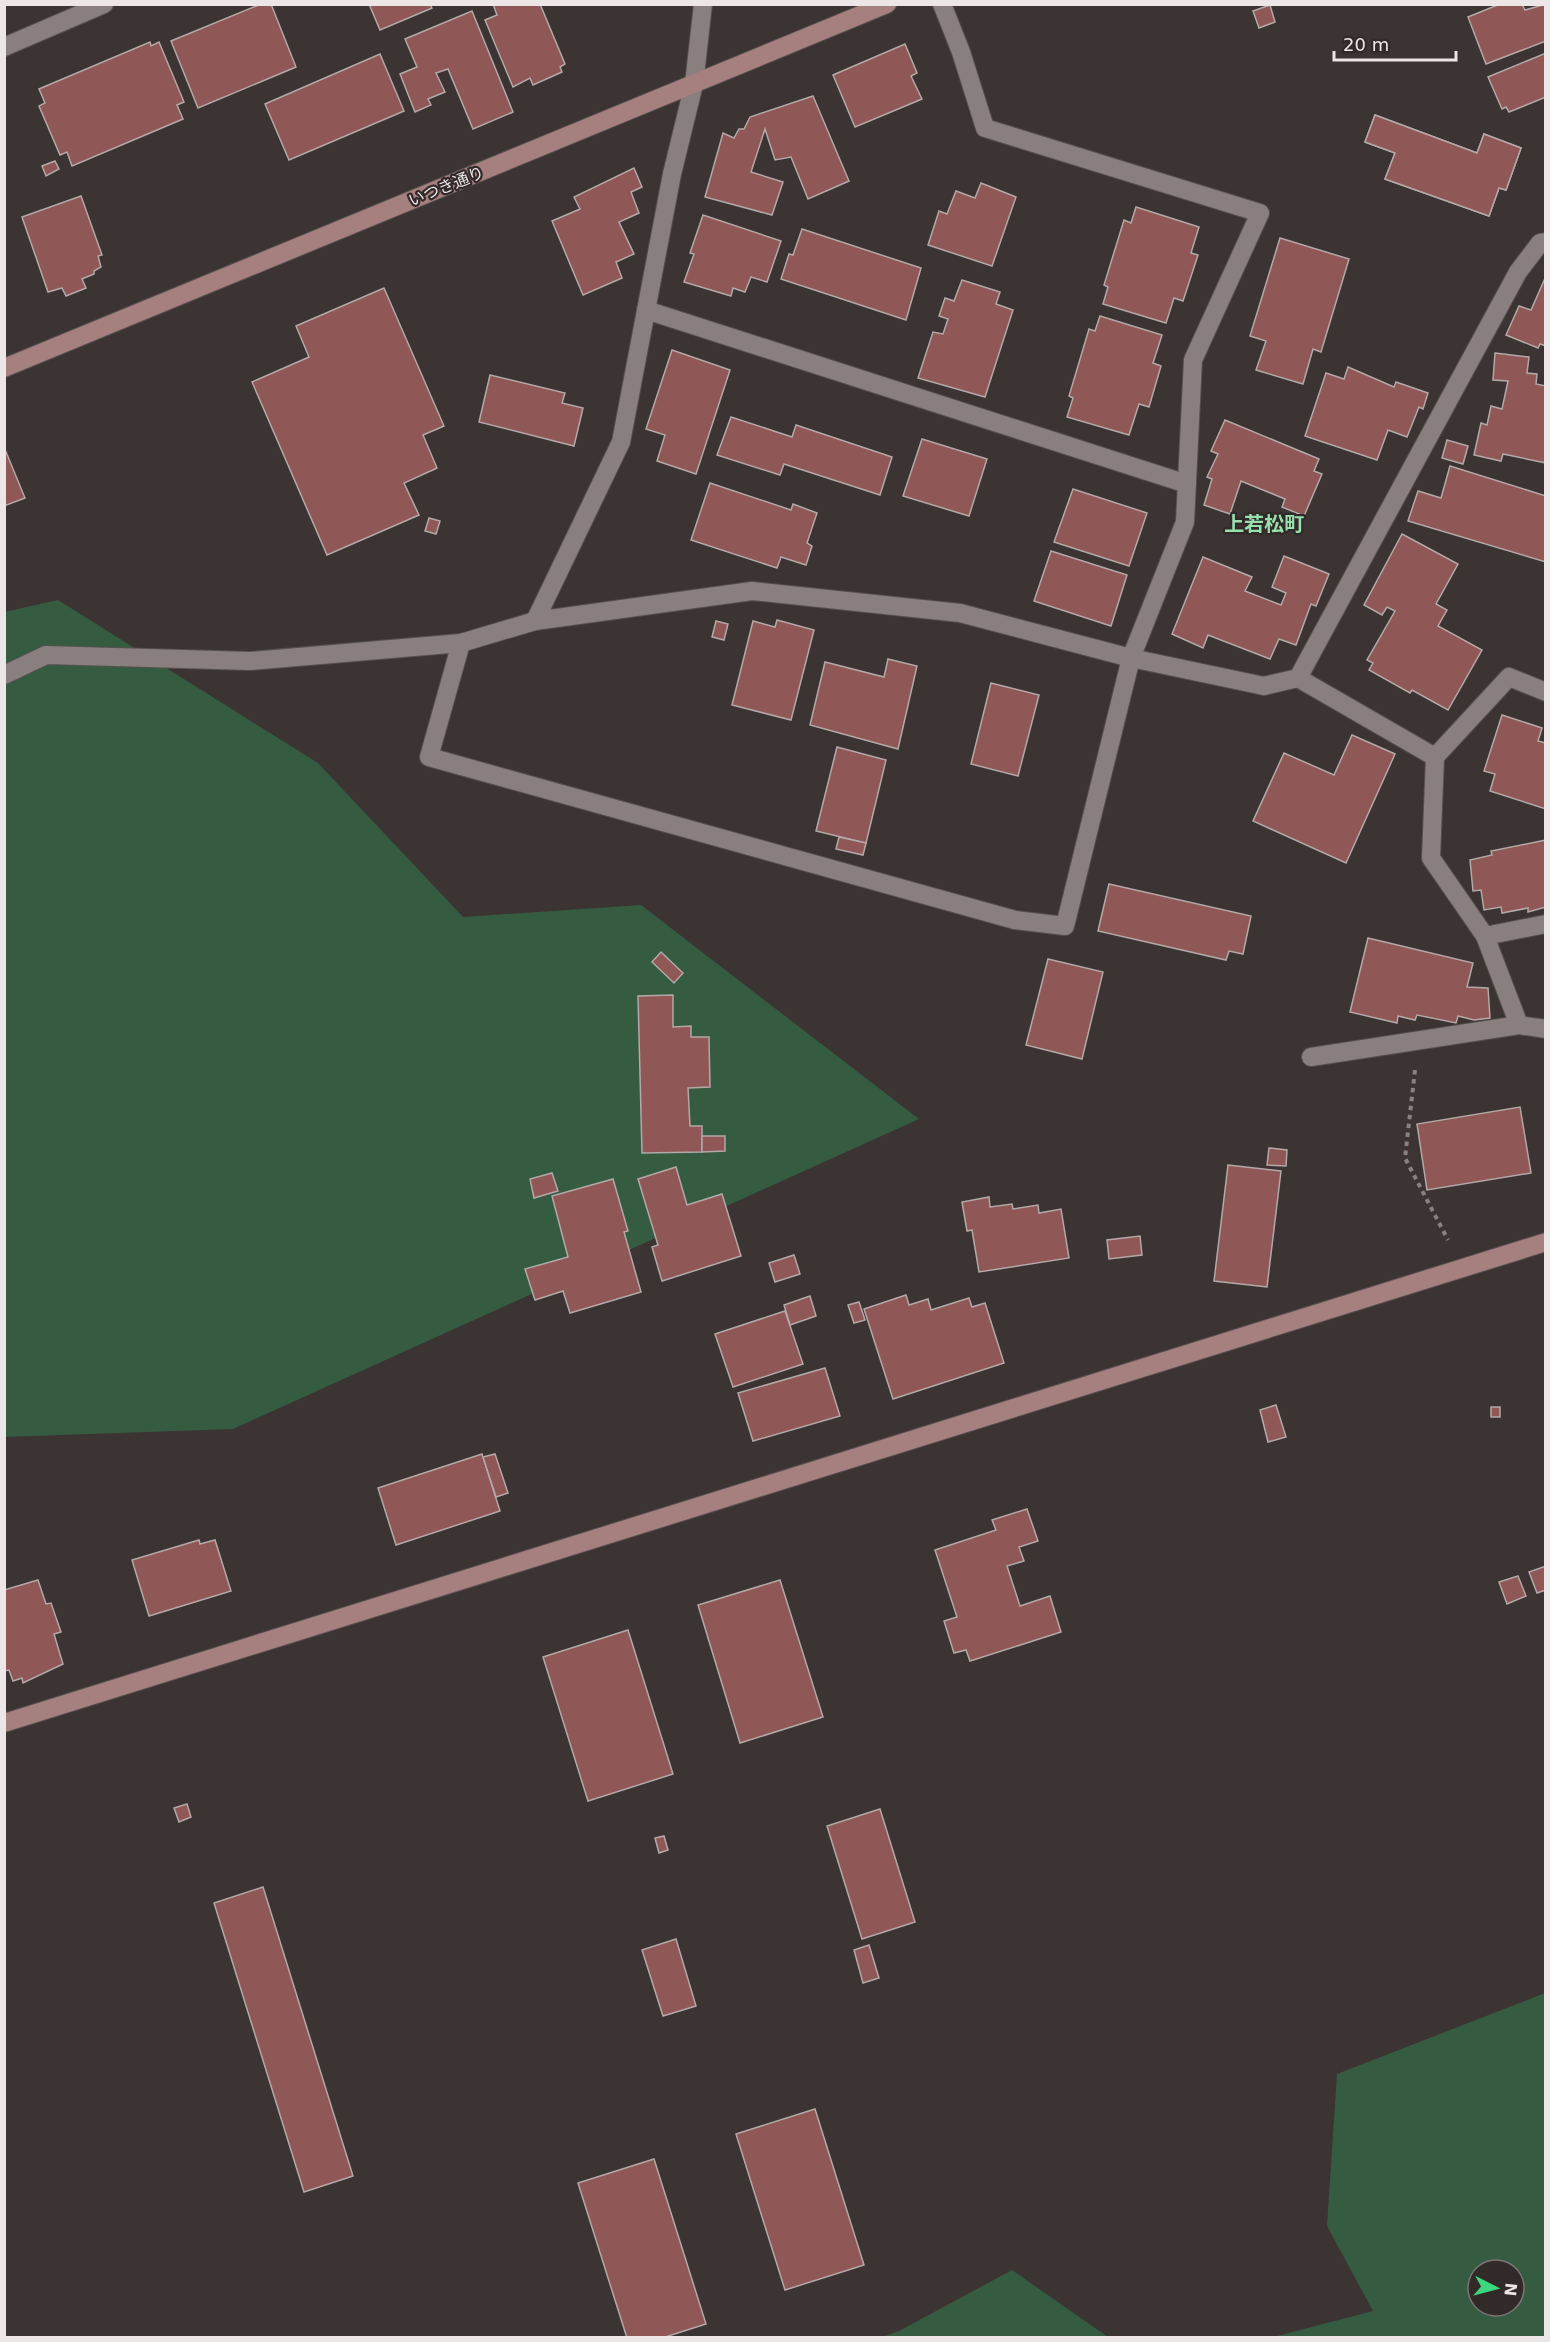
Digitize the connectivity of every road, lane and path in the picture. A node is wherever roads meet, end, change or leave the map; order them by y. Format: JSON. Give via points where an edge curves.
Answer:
{"nodes":[{"id":1,"x":104,"y":4,"type":"edge"},
{"id":2,"x":704,"y":4,"type":"edge"},
{"id":3,"x":887,"y":4,"type":"edge"},
{"id":4,"x":942,"y":4,"type":"edge"},
{"id":5,"x":4,"y":47,"type":"edge"},
{"id":6,"x":694,"y":84,"type":"junction"},
{"id":7,"x":1545,"y":242,"type":"edge"},
{"id":8,"x":646,"y":310,"type":"junction"},
{"id":9,"x":4,"y":368,"type":"edge"},
{"id":10,"x":1187,"y":484,"type":"junction"},
{"id":11,"x":535,"y":621,"type":"junction"},
{"id":12,"x":461,"y":643,"type":"junction"},
{"id":13,"x":1131,"y":658,"type":"junction"},
{"id":14,"x":4,"y":675,"type":"edge"},
{"id":15,"x":1298,"y":678,"type":"junction"},
{"id":16,"x":1545,"y":692,"type":"edge"},
{"id":17,"x":1435,"y":757,"type":"junction"},
{"id":18,"x":1545,"y":924,"type":"edge"},
{"id":19,"x":1485,"y":936,"type":"junction"},
{"id":20,"x":1519,"y":1025,"type":"junction"},
{"id":21,"x":1545,"y":1029,"type":"edge"},
{"id":22,"x":1418,"y":1041,"type":"junction"},
{"id":23,"x":1311,"y":1057,"type":"dead end"},
{"id":24,"x":1545,"y":1242,"type":"edge"},
{"id":25,"x":1462,"y":1268,"type":"junction"},
{"id":26,"x":4,"y":1723,"type":"edge"}],
"edges":[{"from":1,"to":5,"type":"street"},
{"from":2,"to":6,"type":"street"},
{"from":3,"to":6,"type":"street","name":"いつき通り"},
{"from":4,"to":10,"type":"street","via":[[985,128],[1260,213],[1193,360]]},
{"from":6,"to":8,"type":"street"},
{"from":6,"to":9,"type":"street","name":"いつき通り"},
{"from":7,"to":15,"type":"street","via":[[1540,243],[1518,272]]},
{"from":8,"to":10,"type":"street"},
{"from":8,"to":11,"type":"street","via":[[621,442]]},
{"from":10,"to":13,"type":"street","via":[[1185,522]]},
{"from":11,"to":12,"type":"street"},
{"from":11,"to":13,"type":"street","via":[[752,591],[960,613]]},
{"from":12,"to":13,"type":"street","via":[[429,757],[1015,920],[1065,926]]},
{"from":12,"to":14,"type":"street","via":[[250,661],[46,656]]},
{"from":13,"to":15,"type":"street","via":[[1264,686]]},
{"from":15,"to":17,"type":"street"},
{"from":16,"to":17,"type":"street","via":[[1509,676]]},
{"from":17,"to":19,"type":"street","via":[[1431,858]]},
{"from":18,"to":19,"type":"street"},
{"from":19,"to":20,"type":"street"},
{"from":20,"to":21,"type":"street"},
{"from":20,"to":22,"type":"street"},
{"from":22,"to":23,"type":"street"},
{"from":22,"to":25,"type":"path","via":[[1405,1158]]},
{"from":24,"to":25,"type":"street"},
{"from":25,"to":26,"type":"street"}]}
